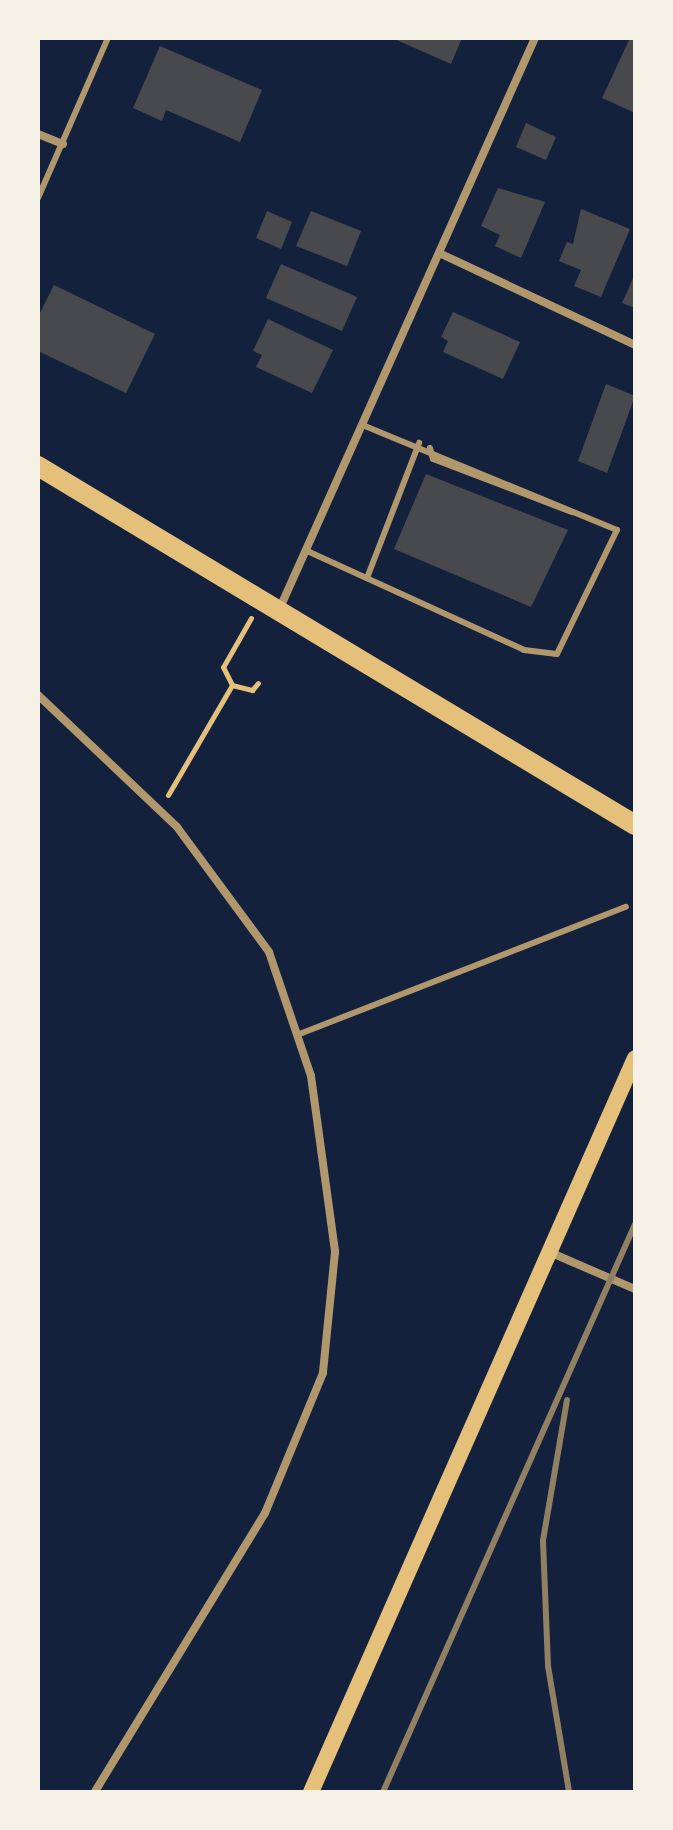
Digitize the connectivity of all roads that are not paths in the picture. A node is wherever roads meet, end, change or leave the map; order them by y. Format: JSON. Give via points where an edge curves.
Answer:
{"nodes":[{"id":1,"x":108,"y":38,"type":"edge"},
{"id":2,"x":535,"y":38,"type":"edge"},
{"id":3,"x":38,"y":134,"type":"edge"},
{"id":4,"x":63,"y":144,"type":"junction"},
{"id":5,"x":38,"y":198,"type":"edge"},
{"id":6,"x":439,"y":253,"type":"junction"},
{"id":7,"x":635,"y":345,"type":"edge"},
{"id":8,"x":362,"y":425,"type":"junction"},
{"id":9,"x":419,"y":443,"type":"junction"},
{"id":10,"x":38,"y":466,"type":"edge"},
{"id":11,"x":305,"y":550,"type":"junction"},
{"id":12,"x":367,"y":578,"type":"junction"},
{"id":13,"x":270,"y":605,"type":"junction"},
{"id":14,"x":38,"y":695,"type":"edge"},
{"id":15,"x":635,"y":825,"type":"edge"},
{"id":16,"x":626,"y":907,"type":"dead end"},
{"id":17,"x":297,"y":1035,"type":"junction"},
{"id":18,"x":635,"y":1058,"type":"edge"},
{"id":19,"x":546,"y":1250,"type":"junction"},
{"id":20,"x":635,"y":1289,"type":"edge"},
{"id":21,"x":95,"y":1792,"type":"edge"},
{"id":22,"x":311,"y":1792,"type":"edge"}],
"edges":[{"from":1,"to":4,"type":"lane"},
{"from":2,"to":6,"type":"street"},
{"from":3,"to":4,"type":"street"},
{"from":4,"to":5,"type":"lane"},
{"from":6,"to":7,"type":"street"},
{"from":6,"to":8,"type":"street"},
{"from":8,"to":9,"type":"lane"},
{"from":8,"to":11,"type":"street"},
{"from":9,"to":12,"type":"lane"},
{"from":9,"to":12,"type":"lane","via":[[617,530],[557,654],[524,650]]},
{"from":10,"to":13,"type":"main road"},
{"from":11,"to":12,"type":"lane"},
{"from":11,"to":13,"type":"street"},
{"from":13,"to":15,"type":"main road"},
{"from":14,"to":17,"type":"street","via":[[159,810],[269,952]]},
{"from":16,"to":17,"type":"lane"},
{"from":17,"to":21,"type":"street","via":[[311,1076],[335,1252],[323,1373],[265,1513]]},
{"from":18,"to":19,"type":"main road"},
{"from":19,"to":20,"type":"street"},
{"from":19,"to":22,"type":"main road"}]}
